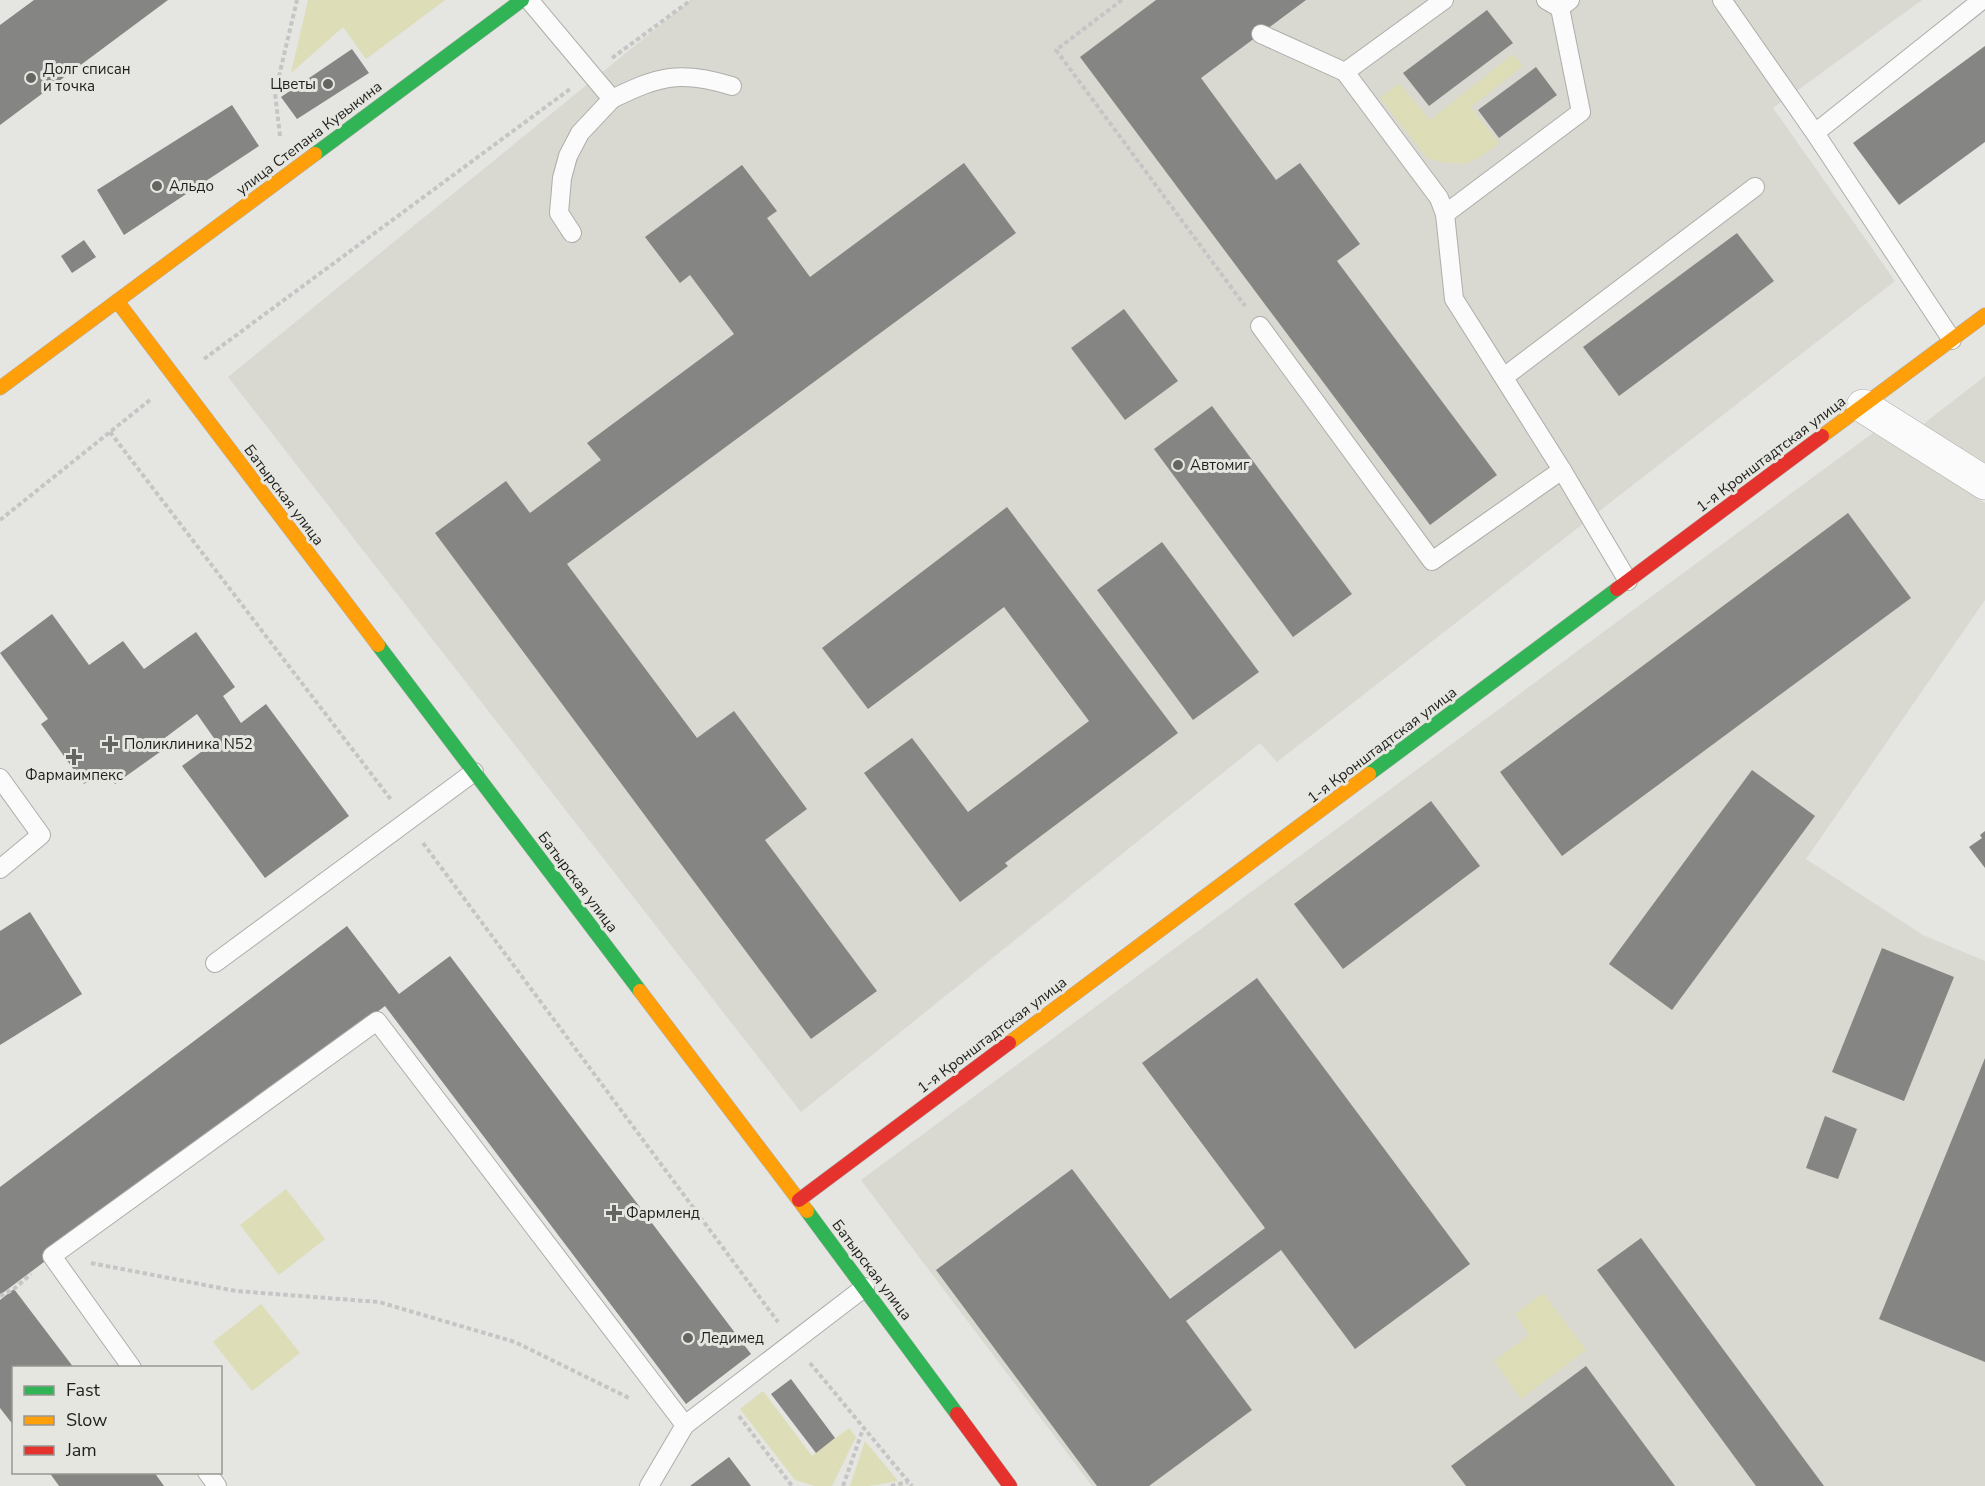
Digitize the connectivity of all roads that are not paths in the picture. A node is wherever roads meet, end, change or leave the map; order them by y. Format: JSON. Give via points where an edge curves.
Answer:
{"nodes":[{"id":1,"x":522,"y":0,"type":"edge"},
{"id":2,"x":530,"y":0,"type":"edge"},
{"id":3,"x":1444,"y":0,"type":"edge"},
{"id":4,"x":1722,"y":0,"type":"edge"},
{"id":5,"x":1982,"y":0,"type":"edge"},
{"id":6,"x":1559,"y":3,"type":"edge"},
{"id":7,"x":1261,"y":34,"type":"dead end"},
{"id":8,"x":1345,"y":72,"type":"junction"},
{"id":9,"x":732,"y":86,"type":"dead end"},
{"id":10,"x":612,"y":99,"type":"junction"},
{"id":11,"x":1815,"y":134,"type":"junction"},
{"id":12,"x":1755,"y":187,"type":"dead end"},
{"id":13,"x":1445,"y":214,"type":"junction"},
{"id":14,"x":572,"y":232,"type":"dead end"},
{"id":15,"x":117,"y":301,"type":"junction"},
{"id":16,"x":1985,"y":315,"type":"edge"},
{"id":17,"x":1260,"y":326,"type":"road end"},
{"id":18,"x":1952,"y":340,"type":"junction"},
{"id":19,"x":1504,"y":378,"type":"junction"},
{"id":20,"x":0,"y":388,"type":"edge"},
{"id":21,"x":1863,"y":406,"type":"junction"},
{"id":22,"x":1562,"y":470,"type":"junction"},
{"id":23,"x":1985,"y":483,"type":"edge"},
{"id":24,"x":1628,"y":581,"type":"junction"},
{"id":25,"x":474,"y":772,"type":"junction"},
{"id":26,"x":0,"y":778,"type":"edge"},
{"id":27,"x":0,"y":869,"type":"edge"},
{"id":28,"x":215,"y":963,"type":"dead end"},
{"id":29,"x":799,"y":1200,"type":"junction"},
{"id":30,"x":865,"y":1287,"type":"junction"},
{"id":31,"x":131,"y":1366,"type":"edge"},
{"id":32,"x":685,"y":1425,"type":"junction"},
{"id":33,"x":208,"y":1474,"type":"edge"},
{"id":34,"x":1004,"y":1484,"type":"edge"},
{"id":35,"x":217,"y":1486,"type":"edge"},
{"id":36,"x":649,"y":1486,"type":"edge"}],
"edges":[{"from":1,"to":15,"type":"street","name":"улица Степана Кувыкина"},
{"from":2,"to":10,"type":"lane"},
{"from":3,"to":8,"type":"lane"},
{"from":4,"to":11,"type":"lane"},
{"from":5,"to":11,"type":"lane"},
{"from":6,"to":13,"type":"lane","via":[[1581,112]]},
{"from":7,"to":8,"type":"lane"},
{"from":8,"to":13,"type":"lane","via":[[1439,198]]},
{"from":9,"to":10,"type":"lane","via":[[705,79],[664,77]]},
{"from":10,"to":14,"type":"lane","via":[[580,133],[568,156],[560,213]]},
{"from":11,"to":18,"type":"lane"},
{"from":12,"to":19,"type":"lane"},
{"from":13,"to":19,"type":"lane","via":[[1454,299]]},
{"from":15,"to":20,"type":"street","name":"улица Степана Кувыкина"},
{"from":15,"to":25,"type":"street","name":"Батырская улица"},
{"from":16,"to":18,"type":"street","name":"1-я Кронштадтская улица"},
{"from":17,"to":22,"type":"lane","via":[[1432,561]]},
{"from":18,"to":21,"type":"street","name":"1-я Кронштадтская улица"},
{"from":19,"to":22,"type":"lane"},
{"from":21,"to":23,"type":"street"},
{"from":21,"to":24,"type":"street","name":"1-я Кронштадтская улица"},
{"from":22,"to":24,"type":"lane"},
{"from":24,"to":29,"type":"street","name":"1-я Кронштадтская улица"},
{"from":25,"to":28,"type":"lane"},
{"from":25,"to":29,"type":"street","name":"Батырская улица"},
{"from":26,"to":27,"type":"lane","via":[[41,835]]},
{"from":29,"to":30,"type":"street","name":"Батырская улица"},
{"from":30,"to":32,"type":"lane"},
{"from":30,"to":34,"type":"street","name":"Батырская улица"},
{"from":31,"to":32,"type":"lane","via":[[52,1256],[377,1022]]},
{"from":32,"to":36,"type":"lane"},
{"from":33,"to":35,"type":"lane"}]}
